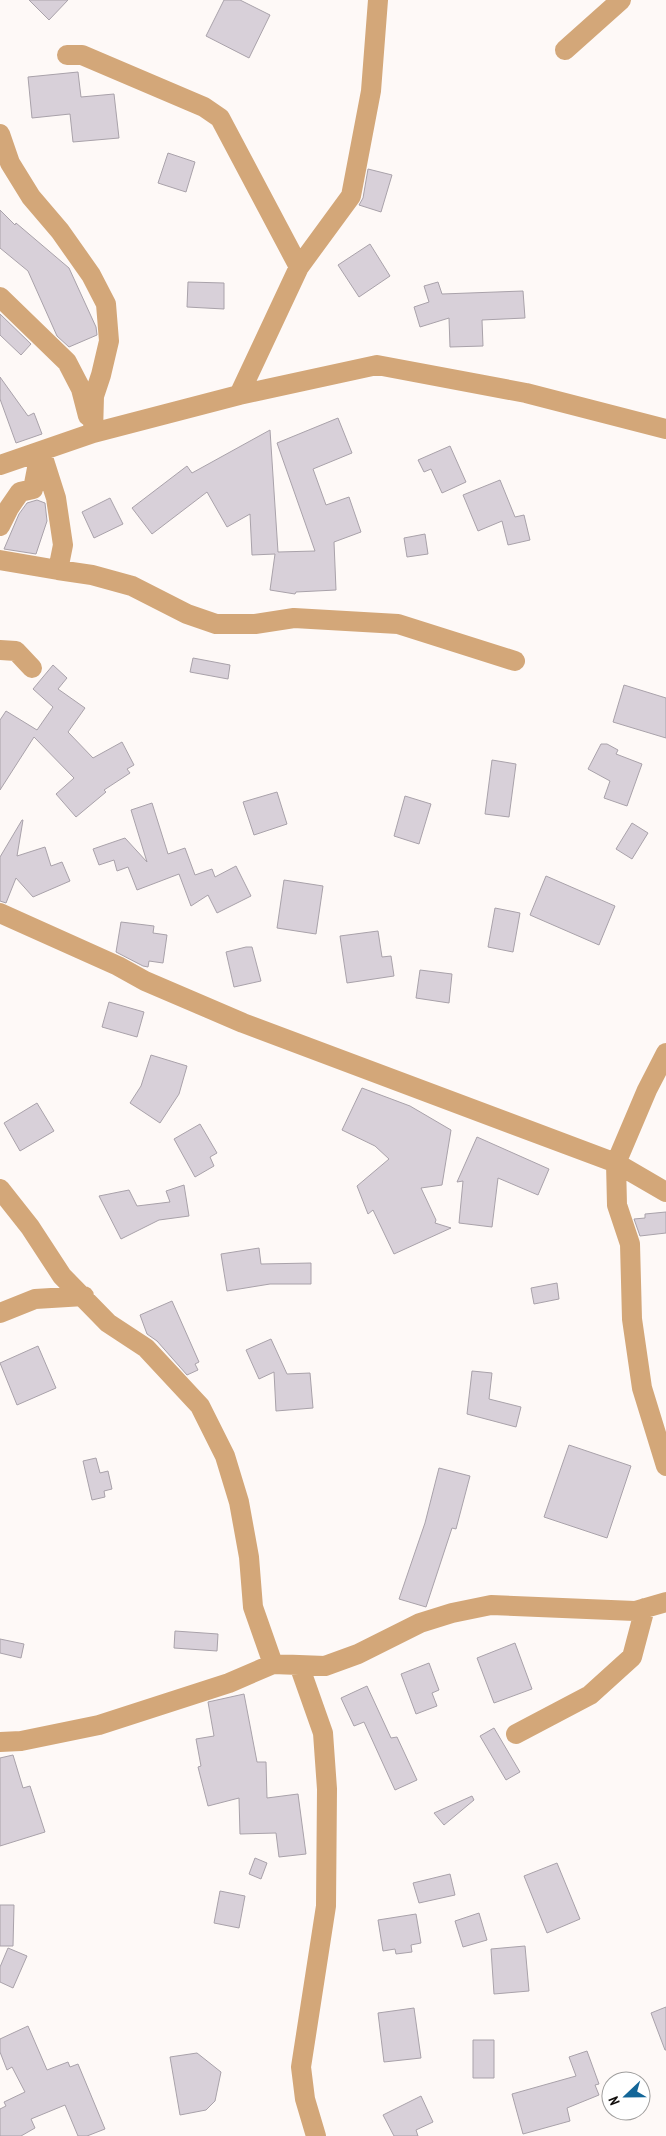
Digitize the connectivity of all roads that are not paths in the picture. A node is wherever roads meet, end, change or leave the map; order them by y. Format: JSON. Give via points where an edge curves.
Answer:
{"nodes":[{"id":1,"x":378,"y":0,"type":"edge"},
{"id":2,"x":621,"y":0,"type":"edge"},
{"id":3,"x":565,"y":50,"type":"dead end"},
{"id":4,"x":67,"y":55,"type":"dead end"},
{"id":5,"x":0,"y":134,"type":"edge"},
{"id":6,"x":299,"y":267,"type":"junction"},
{"id":7,"x":0,"y":297,"type":"edge"},
{"id":8,"x":240,"y":395,"type":"junction"},
{"id":9,"x":666,"y":429,"type":"edge"},
{"id":10,"x":92,"y":433,"type":"junction"},
{"id":11,"x":41,"y":451,"type":"junction"},
{"id":12,"x":0,"y":465,"type":"edge"},
{"id":13,"x":0,"y":526,"type":"edge"},
{"id":14,"x":0,"y":560,"type":"edge"},
{"id":15,"x":58,"y":570,"type":"junction"},
{"id":16,"x":0,"y":650,"type":"edge"},
{"id":17,"x":515,"y":661,"type":"dead end"},
{"id":18,"x":32,"y":668,"type":"dead end"},
{"id":19,"x":0,"y":913,"type":"edge"},
{"id":20,"x":666,"y":1053,"type":"edge"},
{"id":21,"x":616,"y":1163,"type":"junction"},
{"id":22,"x":0,"y":1189,"type":"edge"},
{"id":23,"x":666,"y":1192,"type":"edge"},
{"id":24,"x":84,"y":1296,"type":"junction"},
{"id":25,"x":0,"y":1313,"type":"edge"},
{"id":26,"x":666,"y":1466,"type":"edge"},
{"id":27,"x":666,"y":1602,"type":"edge"},
{"id":28,"x":645,"y":1608,"type":"junction"},
{"id":29,"x":272,"y":1664,"type":"junction"},
{"id":30,"x":299,"y":1665,"type":"junction"},
{"id":31,"x":516,"y":1734,"type":"dead end"},
{"id":32,"x":0,"y":1742,"type":"edge"},
{"id":33,"x":316,"y":2136,"type":"edge"}],
"edges":[{"from":1,"to":6,"type":"street","via":[[371,91],[351,196]]},
{"from":2,"to":3,"type":"street"},
{"from":4,"to":6,"type":"street","via":[[82,55],[204,107],[220,118]]},
{"from":5,"to":10,"type":"street","via":[[10,163],[31,197],[91,275],[106,304],[109,341],[94,396]]},
{"from":6,"to":8,"type":"street"},
{"from":7,"to":10,"type":"street","via":[[68,362],[81,389]]},
{"from":8,"to":9,"type":"street","via":[[377,365],[526,392]]},
{"from":8,"to":10,"type":"street"},
{"from":10,"to":11,"type":"street"},
{"from":11,"to":12,"type":"street"},
{"from":11,"to":13,"type":"street","via":[[33,489],[20,492]]},
{"from":11,"to":15,"type":"street","via":[[56,498],[63,545]]},
{"from":14,"to":15,"type":"street"},
{"from":15,"to":17,"type":"street","via":[[132,586],[187,614],[216,624],[255,624],[294,618],[398,624]]},
{"from":16,"to":18,"type":"street","via":[[16,651]]},
{"from":19,"to":21,"type":"street","via":[[242,1023]]},
{"from":20,"to":21,"type":"street"},
{"from":21,"to":23,"type":"street"},
{"from":21,"to":26,"type":"street","via":[[617,1205],[630,1244],[632,1319],[642,1388]]},
{"from":22,"to":24,"type":"street","via":[[62,1276]]},
{"from":24,"to":25,"type":"street","via":[[35,1299]]},
{"from":24,"to":29,"type":"street","via":[[108,1323],[146,1348],[200,1406],[217,1439],[239,1502],[249,1557],[253,1608]]},
{"from":27,"to":28,"type":"street"},
{"from":28,"to":30,"type":"street","via":[[635,1611],[492,1605],[420,1623],[358,1654],[325,1666]]},
{"from":28,"to":31,"type":"street","via":[[632,1656],[590,1695]]},
{"from":29,"to":30,"type":"street"},
{"from":29,"to":32,"type":"street","via":[[229,1683],[100,1725]]},
{"from":30,"to":33,"type":"street","via":[[323,1733],[328,1789],[326,1906],[301,2067],[305,2099]]}]}
